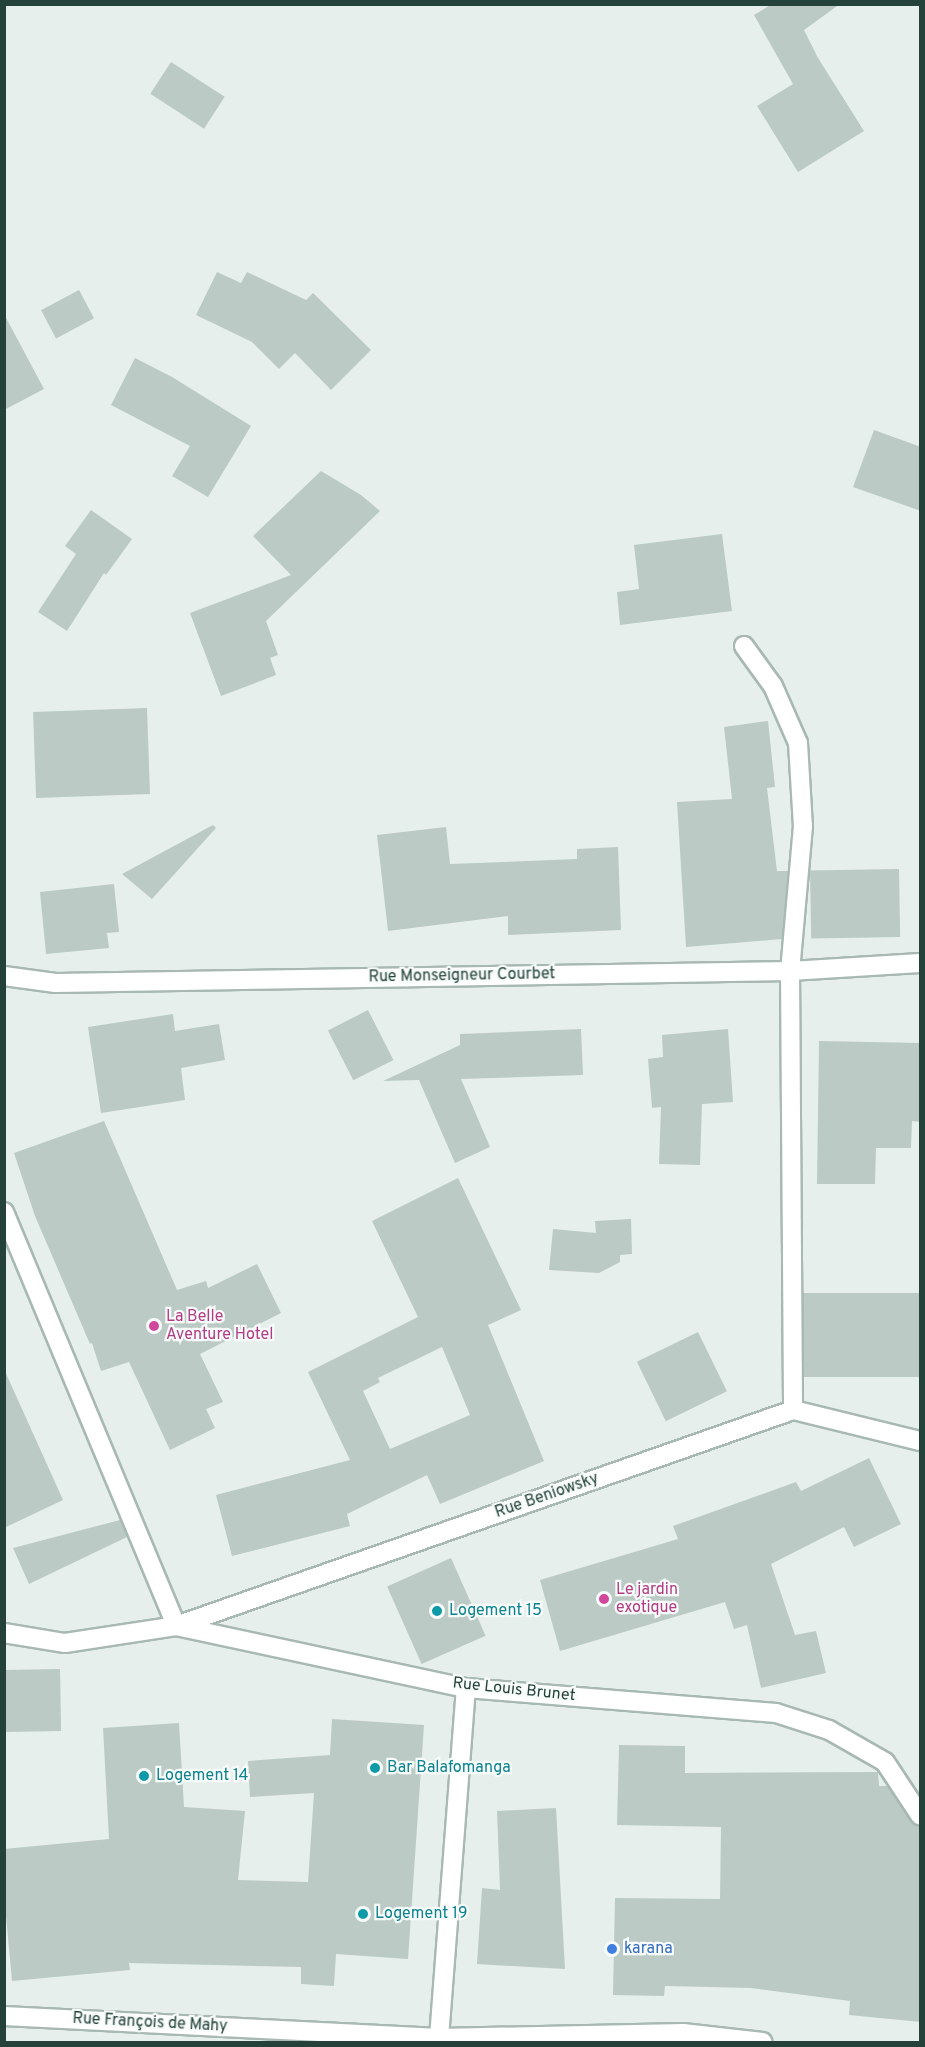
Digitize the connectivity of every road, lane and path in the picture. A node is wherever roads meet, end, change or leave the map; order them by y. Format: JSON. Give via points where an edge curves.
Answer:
{"nodes":[{"id":1,"x":744,"y":646,"type":"dead end"},
{"id":2,"x":921,"y":963,"type":"edge"},
{"id":3,"x":790,"y":971,"type":"junction"},
{"id":4,"x":4,"y":976,"type":"edge"},
{"id":5,"x":4,"y":1212,"type":"edge"},
{"id":6,"x":793,"y":1410,"type":"junction"},
{"id":7,"x":921,"y":1441,"type":"edge"},
{"id":8,"x":176,"y":1626,"type":"junction"},
{"id":9,"x":4,"y":1633,"type":"edge"},
{"id":10,"x":466,"y":1688,"type":"junction"},
{"id":11,"x":921,"y":1815,"type":"edge"},
{"id":12,"x":4,"y":2016,"type":"edge"},
{"id":13,"x":439,"y":2038,"type":"junction"},
{"id":14,"x":682,"y":2038,"type":"edge"},
{"id":15,"x":762,"y":2043,"type":"edge"}],
"edges":[{"from":1,"to":3,"type":"street","via":[[773,686],[798,743],[803,826]]},
{"from":2,"to":3,"type":"street","name":"Rue Monseigneur Courbet"},
{"from":3,"to":4,"type":"street","name":"Rue Monseigneur Courbet","via":[[56,982]]},
{"from":3,"to":6,"type":"street"},
{"from":5,"to":8,"type":"street"},
{"from":6,"to":7,"type":"street"},
{"from":6,"to":8,"type":"street","name":"Rue Beniowsky"},
{"from":8,"to":9,"type":"street","name":"Rue Louis Brunet","via":[[65,1643]]},
{"from":8,"to":10,"type":"street","name":"Rue Louis Brunet"},
{"from":10,"to":11,"type":"street","name":"Rue Louis Brunet","via":[[776,1713],[829,1730],[885,1762]]},
{"from":10,"to":13,"type":"street"},
{"from":12,"to":13,"type":"street","name":"Rue François de Mahy"},
{"from":13,"to":14,"type":"street","name":"Rue François de Mahy"},
{"from":14,"to":15,"type":"street","name":"Rue François de Mahy"}]}
